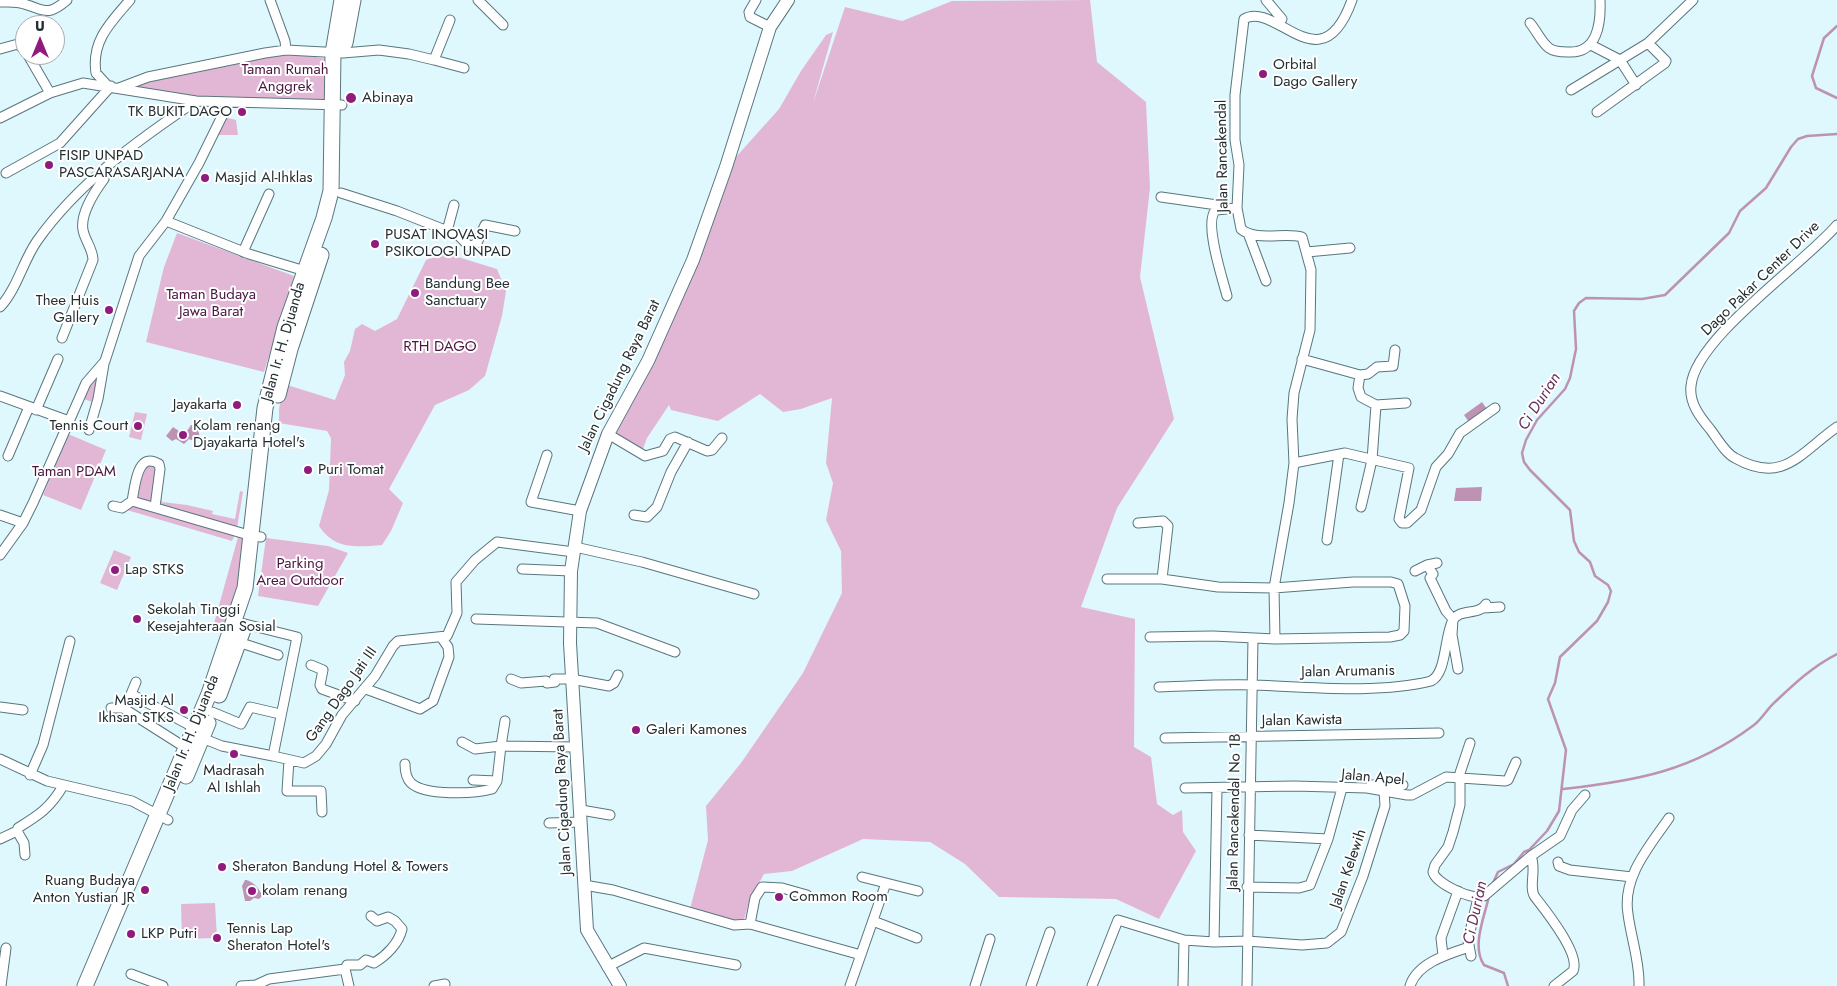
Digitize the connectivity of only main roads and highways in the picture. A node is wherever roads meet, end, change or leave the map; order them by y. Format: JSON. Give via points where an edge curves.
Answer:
{"nodes":[{"id":1,"x":342,"y":0,"type":"edge"},
{"id":2,"x":353,"y":0,"type":"edge"},
{"id":3,"x":338,"y":53,"type":"junction"},
{"id":4,"x":337,"y":105,"type":"junction"},
{"id":5,"x":310,"y":273,"type":"junction"},
{"id":6,"x":256,"y":537,"type":"junction"},
{"id":7,"x":234,"y":641,"type":"junction"},
{"id":8,"x":198,"y":733,"type":"junction"},
{"id":9,"x":163,"y":817,"type":"junction"},
{"id":10,"x":85,"y":986,"type":"edge"},
{"id":11,"x":97,"y":986,"type":"edge"}],
"edges":[{"from":1,"to":3,"type":"main road","name":"Jalan Ir. H. Djuanda"},
{"from":2,"to":3,"type":"main road","name":"Jalan Ir. H. Djuanda"},
{"from":3,"to":4,"type":"main road","name":"Jalan Ir. H. Djuanda"},
{"from":4,"to":5,"type":"main road","name":"Jalan Ir. H. Djuanda","via":[[331,191]]},
{"from":4,"to":5,"type":"main road","name":"Jalan Ir. H. Djuanda","via":[[341,193]]},
{"from":5,"to":6,"type":"main road","name":"Jalan Ir. H. Djuanda","via":[[273,420]]},
{"from":6,"to":7,"type":"main road","name":"Jalan Ir. H. Djuanda"},
{"from":6,"to":7,"type":"main road","name":"Jalan Ir. H. Djuanda","via":[[257,582],[245,624]]},
{"from":7,"to":8,"type":"main road","name":"Jalan Ir. H. Djuanda"},
{"from":7,"to":8,"type":"main road","name":"Jalan Ir. H. Djuanda","via":[[212,712]]},
{"from":8,"to":9,"type":"main road","name":"Jalan Ir. H. Djuanda"},
{"from":8,"to":9,"type":"main road","name":"Jalan Ir. H. Djuanda","via":[[186,748]]},
{"from":9,"to":10,"type":"main road","name":"Jalan Ir. H. Djuanda"},
{"from":9,"to":11,"type":"main road","name":"Jalan Ir. H. Djuanda"}]}
